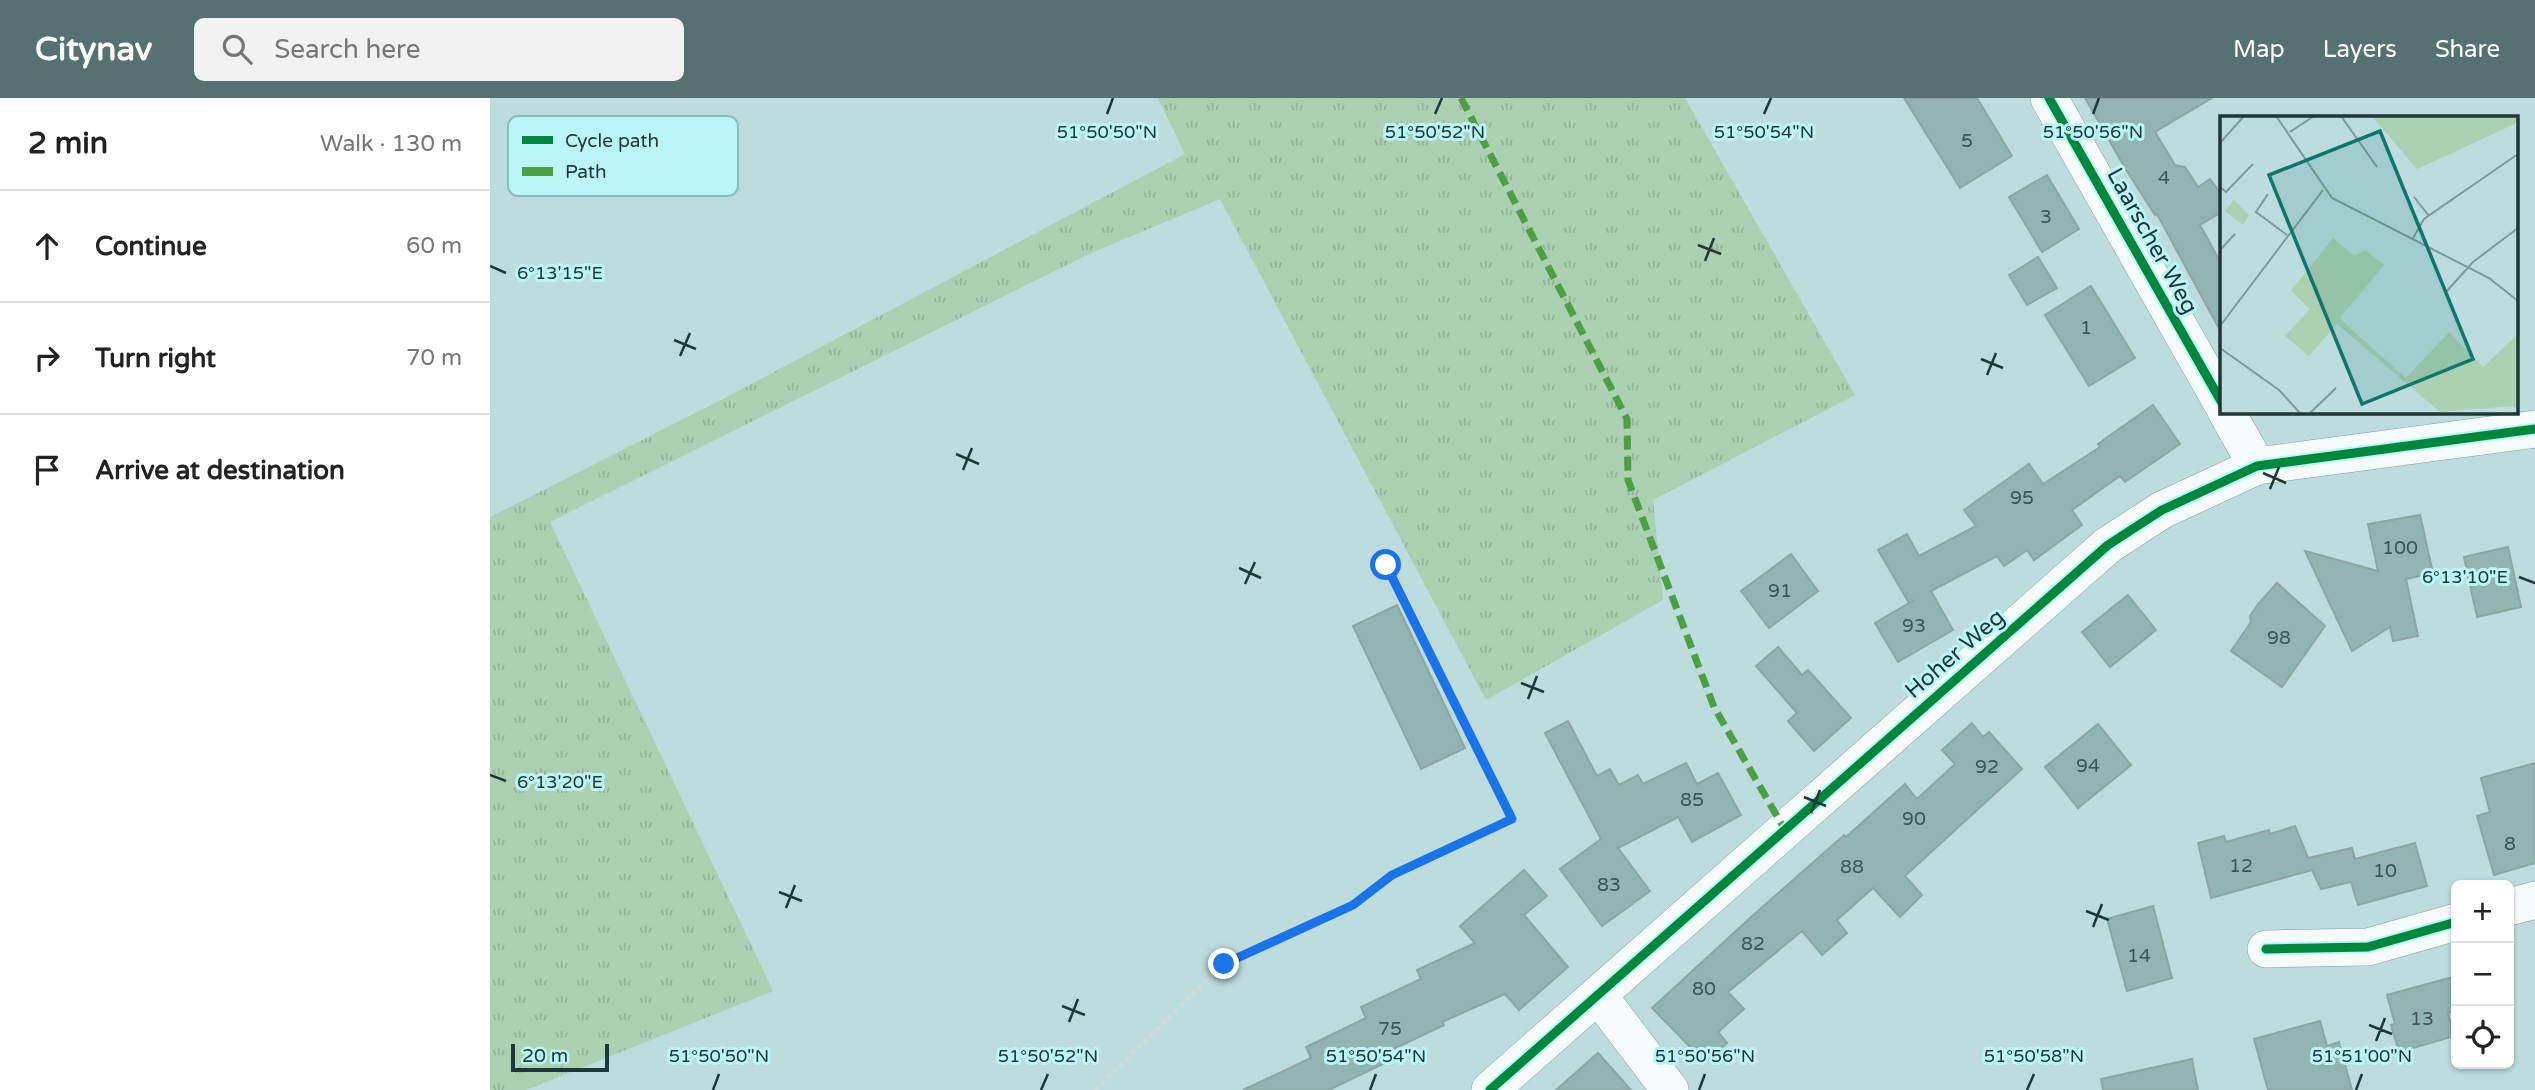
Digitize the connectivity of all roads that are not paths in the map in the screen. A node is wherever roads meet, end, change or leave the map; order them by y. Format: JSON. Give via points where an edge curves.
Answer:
{"nodes":[{"id":1,"x":2049,"y":98,"type":"edge"},
{"id":2,"x":2220,"y":399,"type":"edge"},
{"id":3,"x":2227,"y":413,"type":"edge"},
{"id":4,"x":2535,"y":429,"type":"edge"},
{"id":5,"x":2257,"y":466,"type":"junction"},
{"id":6,"x":2535,"y":900,"type":"edge"},
{"id":7,"x":2514,"y":906,"type":"edge"},
{"id":8,"x":2451,"y":923,"type":"edge"},
{"id":9,"x":2266,"y":949,"type":"dead end"},
{"id":10,"x":1598,"y":995,"type":"junction"},
{"id":11,"x":1503,"y":1086,"type":"edge"},
{"id":12,"x":1670,"y":1090,"type":"edge"}],
"edges":[{"from":1,"to":2,"type":"street","name":"Laarscher Weg"},
{"from":3,"to":5,"type":"street"},
{"from":4,"to":5,"type":"street","name":"Hoher Weg"},
{"from":5,"to":10,"type":"street","name":"Hoher Weg","via":[[2162,510],[2108,545]]},
{"from":6,"to":7,"type":"street"},
{"from":8,"to":9,"type":"street","via":[[2368,947]]},
{"from":10,"to":11,"type":"street","name":"Hoher Weg"},
{"from":10,"to":12,"type":"street"}]}
